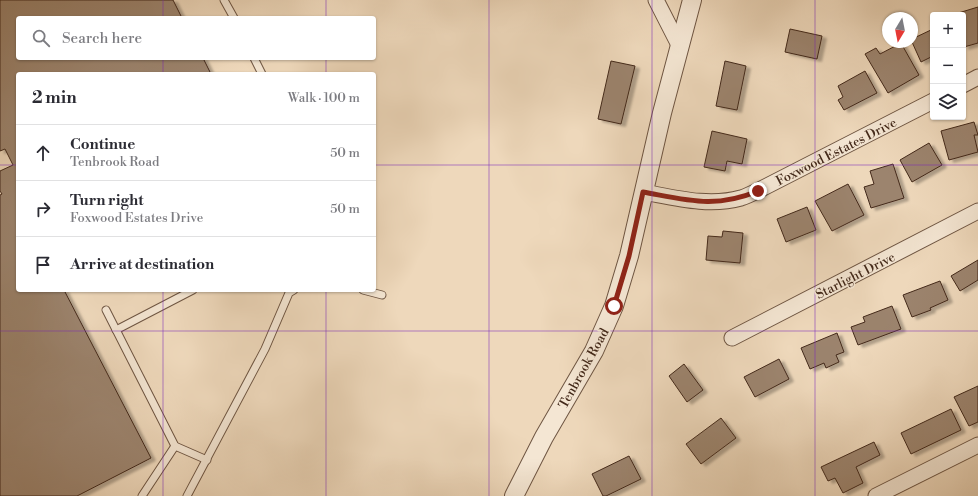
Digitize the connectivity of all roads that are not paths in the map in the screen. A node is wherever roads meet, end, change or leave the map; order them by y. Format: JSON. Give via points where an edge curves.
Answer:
{"nodes":[{"id":1,"x":224,"y":0,"type":"edge"},
{"id":2,"x":656,"y":0,"type":"edge"},
{"id":3,"x":692,"y":0,"type":"edge"},
{"id":4,"x":233,"y":16,"type":"edge"},
{"id":5,"x":679,"y":45,"type":"junction"},
{"id":6,"x":255,"y":60,"type":"edge"},
{"id":7,"x":261,"y":72,"type":"edge"},
{"id":8,"x":978,"y":77,"type":"edge"},
{"id":9,"x":965,"y":84,"type":"edge"},
{"id":10,"x":930,"y":103,"type":"edge"},
{"id":11,"x":643,"y":192,"type":"junction"},
{"id":12,"x":978,"y":211,"type":"edge"},
{"id":13,"x":189,"y":292,"type":"edge"},
{"id":14,"x":290,"y":292,"type":"edge"},
{"id":15,"x":371,"y":292,"type":"edge"},
{"id":16,"x":382,"y":295,"type":"dead end"},
{"id":17,"x":106,"y":310,"type":"dead end"},
{"id":18,"x":116,"y":330,"type":"junction"},
{"id":19,"x":732,"y":338,"type":"dead end"},
{"id":20,"x":978,"y":445,"type":"edge"},
{"id":21,"x":175,"y":446,"type":"junction"},
{"id":22,"x":207,"y":460,"type":"junction"},
{"id":23,"x":142,"y":496,"type":"edge"},
{"id":24,"x":187,"y":496,"type":"edge"},
{"id":25,"x":514,"y":496,"type":"edge"},
{"id":26,"x":876,"y":496,"type":"edge"}],
"edges":[{"from":1,"to":4,"type":"lane"},
{"from":2,"to":5,"type":"street"},
{"from":3,"to":5,"type":"street","name":"Tenbrook Road"},
{"from":5,"to":11,"type":"street","name":"Tenbrook Road"},
{"from":6,"to":7,"type":"lane"},
{"from":8,"to":9,"type":"street"},
{"from":10,"to":11,"type":"street","name":"Foxwood Estates Drive","via":[[742,197],[722,202],[703,202]]},
{"from":11,"to":25,"type":"street","name":"Tenbrook Road","via":[[620,290],[608,322]]},
{"from":12,"to":19,"type":"street","name":"Starlight Drive"},
{"from":13,"to":18,"type":"lane"},
{"from":14,"to":22,"type":"lane","via":[[265,349]]},
{"from":15,"to":16,"type":"lane"},
{"from":17,"to":18,"type":"lane"},
{"from":18,"to":21,"type":"lane"},
{"from":20,"to":26,"type":"street"},
{"from":21,"to":22,"type":"lane"},
{"from":21,"to":23,"type":"lane"},
{"from":22,"to":24,"type":"lane"}]}
